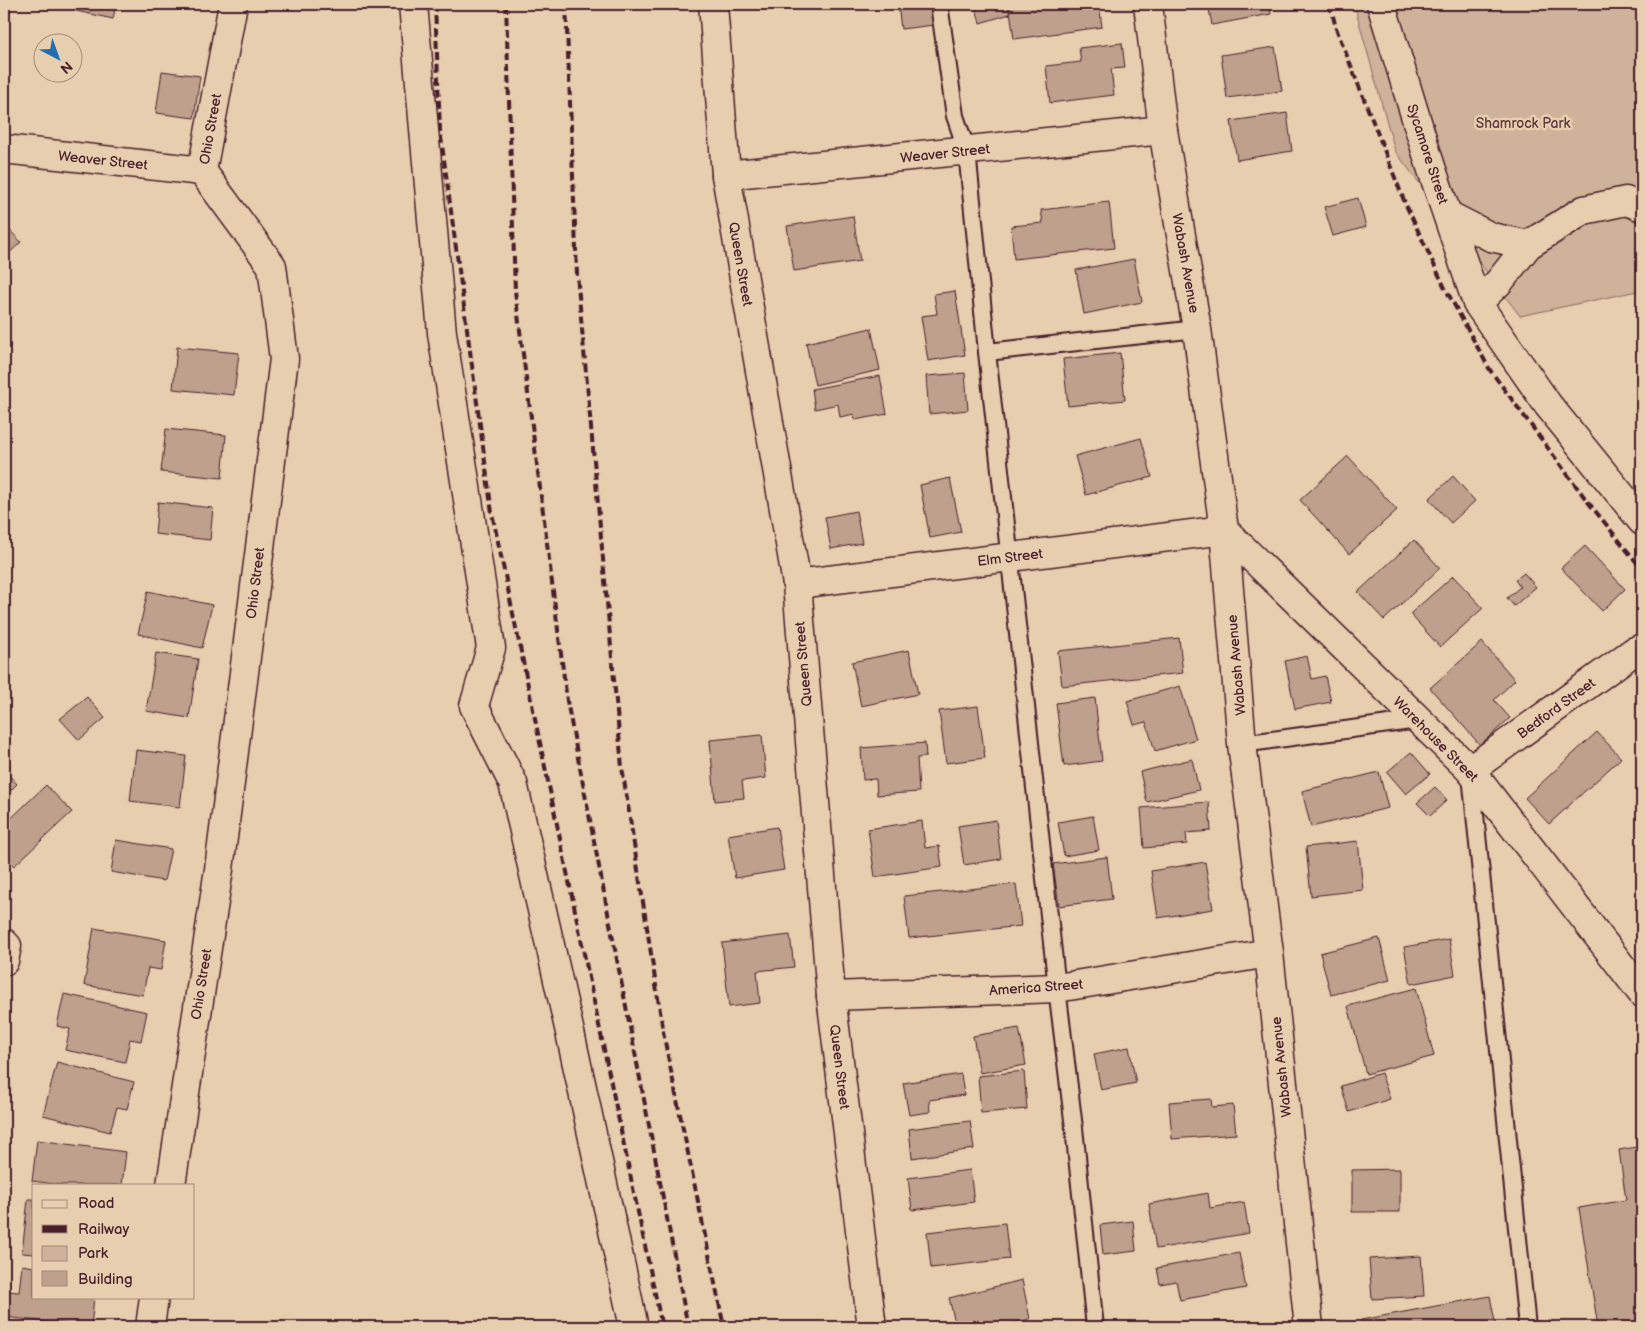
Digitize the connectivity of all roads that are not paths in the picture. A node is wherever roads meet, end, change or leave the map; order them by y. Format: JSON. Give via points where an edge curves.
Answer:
{"nodes":[{"id":1,"x":233,"y":4,"type":"edge"},
{"id":2,"x":413,"y":4,"type":"edge"},
{"id":3,"x":713,"y":4,"type":"edge"},
{"id":4,"x":939,"y":4,"type":"edge"},
{"id":5,"x":1148,"y":4,"type":"edge"},
{"id":6,"x":1382,"y":4,"type":"edge"},
{"id":7,"x":1163,"y":130,"type":"junction"},
{"id":8,"x":4,"y":149,"type":"edge"},
{"id":9,"x":967,"y":151,"type":"junction"},
{"id":10,"x":202,"y":171,"type":"junction"},
{"id":11,"x":726,"y":175,"type":"junction"},
{"id":12,"x":1642,"y":207,"type":"edge"},
{"id":13,"x":1448,"y":215,"type":"junction"},
{"id":14,"x":1528,"y":245,"type":"junction"},
{"id":15,"x":1477,"y":303,"type":"junction"},
{"id":16,"x":1197,"y":329,"type":"junction"},
{"id":17,"x":987,"y":352,"type":"junction"},
{"id":18,"x":1642,"y":521,"type":"edge"},
{"id":19,"x":1224,"y":530,"type":"junction"},
{"id":20,"x":1009,"y":558,"type":"junction"},
{"id":21,"x":796,"y":584,"type":"junction"},
{"id":22,"x":1642,"y":648,"type":"edge"},
{"id":23,"x":1418,"y":720,"type":"junction"},
{"id":24,"x":1242,"y":744,"type":"junction"},
{"id":25,"x":1470,"y":770,"type":"junction"},
{"id":26,"x":1269,"y":954,"type":"junction"},
{"id":27,"x":1057,"y":988,"type":"junction"},
{"id":28,"x":1642,"y":993,"type":"edge"},
{"id":29,"x":831,"y":996,"type":"junction"},
{"id":30,"x":171,"y":1184,"type":"edge"},
{"id":31,"x":154,"y":1298,"type":"edge"},
{"id":32,"x":150,"y":1327,"type":"edge"},
{"id":33,"x":634,"y":1327,"type":"edge"},
{"id":34,"x":872,"y":1327,"type":"edge"},
{"id":35,"x":1095,"y":1327,"type":"edge"},
{"id":36,"x":1309,"y":1327,"type":"edge"},
{"id":37,"x":1527,"y":1327,"type":"edge"}],
"edges":[{"from":1,"to":10,"type":"street","name":"Ohio Street"},
{"from":2,"to":33,"type":"street","via":[[442,333],[491,648],[474,706],[513,783]]},
{"from":3,"to":11,"type":"street","name":"Queen Street"},
{"from":4,"to":9,"type":"lane","via":[[955,116]]},
{"from":5,"to":7,"type":"street","name":"Wabash Avenue"},
{"from":6,"to":13,"type":"street","name":"Sycamore Street"},
{"from":7,"to":9,"type":"street","name":"Weaver Street"},
{"from":7,"to":16,"type":"street","name":"Wabash Avenue"},
{"from":8,"to":10,"type":"street","name":"Weaver Street"},
{"from":9,"to":11,"type":"street","name":"Weaver Street"},
{"from":9,"to":17,"type":"lane"},
{"from":10,"to":30,"type":"street","name":"Ohio Street","via":[[272,266],[284,359],[218,869]]},
{"from":11,"to":21,"type":"street","name":"Queen Street"},
{"from":12,"to":14,"type":"street","via":[[1626,201],[1584,210]]},
{"from":13,"to":14,"type":"street","via":[[1491,237]]},
{"from":13,"to":15,"type":"street","name":"Sycamore Street"},
{"from":14,"to":15,"type":"street","via":[[1499,282]]},
{"from":15,"to":18,"type":"street","name":"Sycamore Street","via":[[1548,404]]},
{"from":16,"to":17,"type":"lane"},
{"from":16,"to":19,"type":"street","name":"Wabash Avenue"},
{"from":17,"to":20,"type":"lane"},
{"from":19,"to":20,"type":"street","name":"Elm Street"},
{"from":19,"to":23,"type":"street","name":"Warehouse Street"},
{"from":19,"to":24,"type":"street","name":"Wabash Avenue"},
{"from":20,"to":21,"type":"street","name":"Elm Street"},
{"from":20,"to":27,"type":"lane"},
{"from":21,"to":29,"type":"street","name":"Queen Street"},
{"from":22,"to":25,"type":"street","name":"Bedford Street"},
{"from":23,"to":24,"type":"lane"},
{"from":23,"to":25,"type":"street","name":"Warehouse Street"},
{"from":24,"to":26,"type":"street","name":"Wabash Avenue"},
{"from":25,"to":28,"type":"street","name":"Warehouse Street"},
{"from":25,"to":37,"type":"lane"},
{"from":26,"to":27,"type":"street","name":"America Street"},
{"from":26,"to":36,"type":"street","name":"Wabash Avenue"},
{"from":27,"to":29,"type":"street","name":"America Street"},
{"from":27,"to":35,"type":"lane"},
{"from":29,"to":34,"type":"street","name":"Queen Street"},
{"from":31,"to":32,"type":"street"}]}
